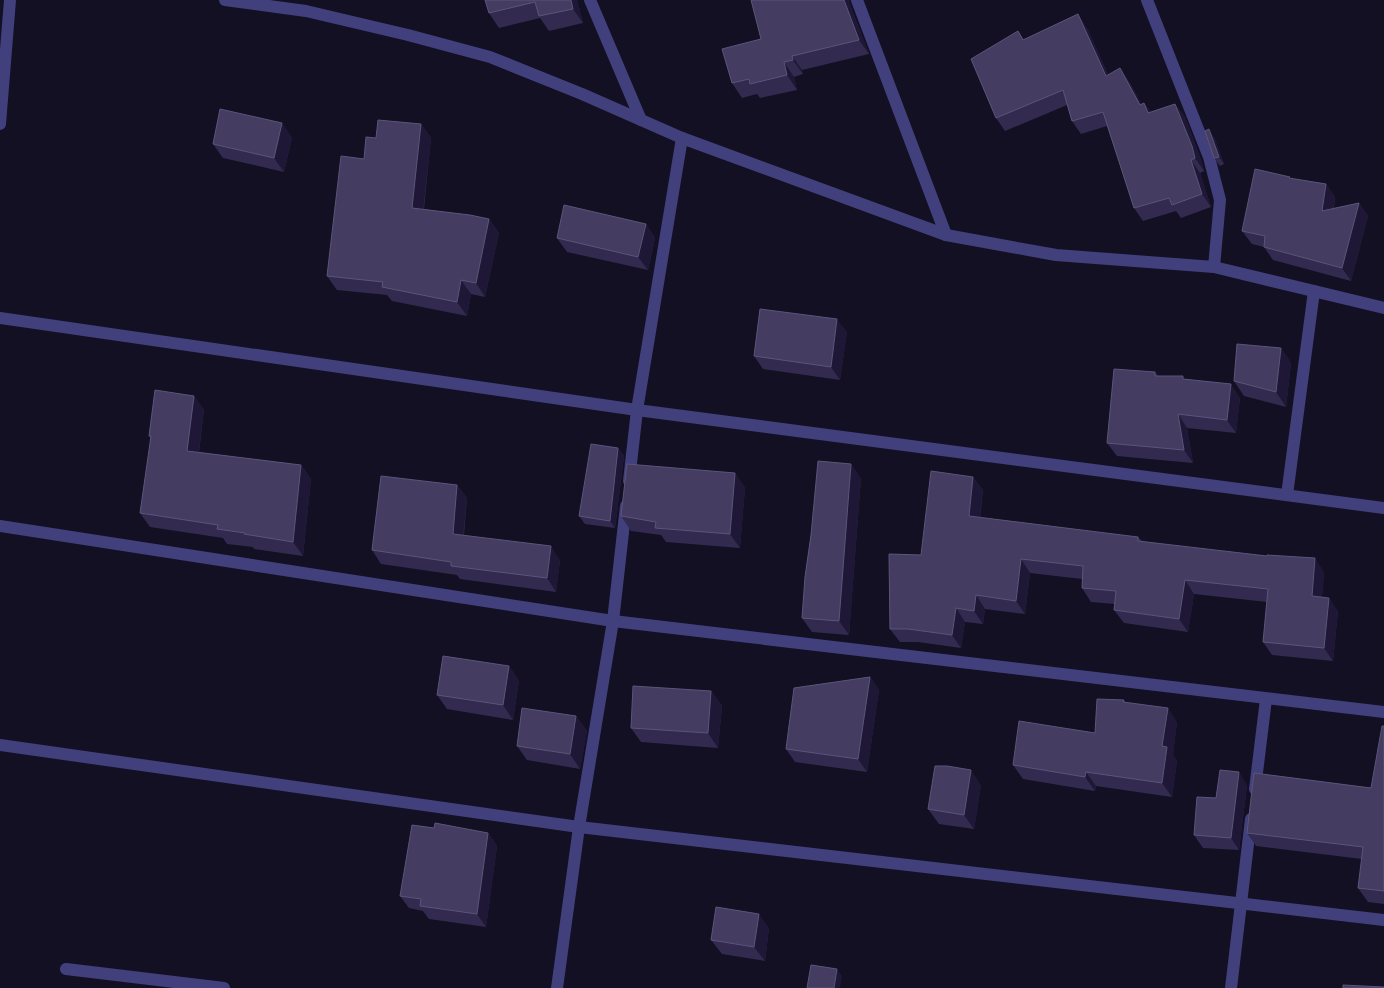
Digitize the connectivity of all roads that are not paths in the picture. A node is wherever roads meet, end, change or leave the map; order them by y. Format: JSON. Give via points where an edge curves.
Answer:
{"nodes":[{"id":1,"x":10,"y":0,"type":"edge"},
{"id":2,"x":226,"y":0,"type":"edge"},
{"id":3,"x":590,"y":0,"type":"edge"},
{"id":4,"x":857,"y":0,"type":"edge"},
{"id":5,"x":1147,"y":0,"type":"edge"},
{"id":6,"x":304,"y":5,"type":"edge"},
{"id":7,"x":642,"y":120,"type":"junction"},
{"id":8,"x":0,"y":124,"type":"edge"},
{"id":9,"x":682,"y":138,"type":"junction"},
{"id":10,"x":946,"y":235,"type":"junction"},
{"id":11,"x":1214,"y":267,"type":"junction"},
{"id":12,"x":1314,"y":291,"type":"junction"},
{"id":13,"x":1384,"y":308,"type":"edge"},
{"id":14,"x":0,"y":318,"type":"edge"},
{"id":15,"x":638,"y":410,"type":"junction"},
{"id":16,"x":1287,"y":495,"type":"junction"},
{"id":17,"x":1384,"y":508,"type":"edge"},
{"id":18,"x":0,"y":526,"type":"edge"},
{"id":19,"x":613,"y":621,"type":"junction"},
{"id":20,"x":1266,"y":699,"type":"junction"},
{"id":21,"x":1384,"y":712,"type":"edge"},
{"id":22,"x":0,"y":745,"type":"edge"},
{"id":23,"x":579,"y":827,"type":"junction"},
{"id":24,"x":1241,"y":903,"type":"junction"},
{"id":25,"x":1384,"y":920,"type":"edge"},
{"id":26,"x":66,"y":969,"type":"dead end"},
{"id":27,"x":224,"y":988,"type":"edge"},
{"id":28,"x":557,"y":988,"type":"edge"},
{"id":29,"x":1231,"y":988,"type":"edge"}],
"edges":[{"from":1,"to":8,"type":"street"},
{"from":2,"to":6,"type":"street"},
{"from":3,"to":7,"type":"street"},
{"from":4,"to":10,"type":"street"},
{"from":5,"to":11,"type":"street","via":[[1209,157],[1220,200]]},
{"from":6,"to":7,"type":"street","via":[[490,57]]},
{"from":7,"to":9,"type":"street"},
{"from":9,"to":10,"type":"street"},
{"from":9,"to":15,"type":"street"},
{"from":10,"to":11,"type":"street","via":[[1056,255]]},
{"from":11,"to":12,"type":"street"},
{"from":12,"to":13,"type":"street"},
{"from":12,"to":16,"type":"street"},
{"from":14,"to":15,"type":"street"},
{"from":15,"to":16,"type":"street"},
{"from":15,"to":19,"type":"street"},
{"from":16,"to":17,"type":"street"},
{"from":18,"to":19,"type":"street"},
{"from":19,"to":20,"type":"street"},
{"from":19,"to":23,"type":"street"},
{"from":20,"to":21,"type":"street"},
{"from":20,"to":24,"type":"street"},
{"from":22,"to":23,"type":"street"},
{"from":23,"to":24,"type":"street"},
{"from":23,"to":28,"type":"street"},
{"from":24,"to":25,"type":"street"},
{"from":24,"to":29,"type":"street"},
{"from":26,"to":27,"type":"street"}]}
